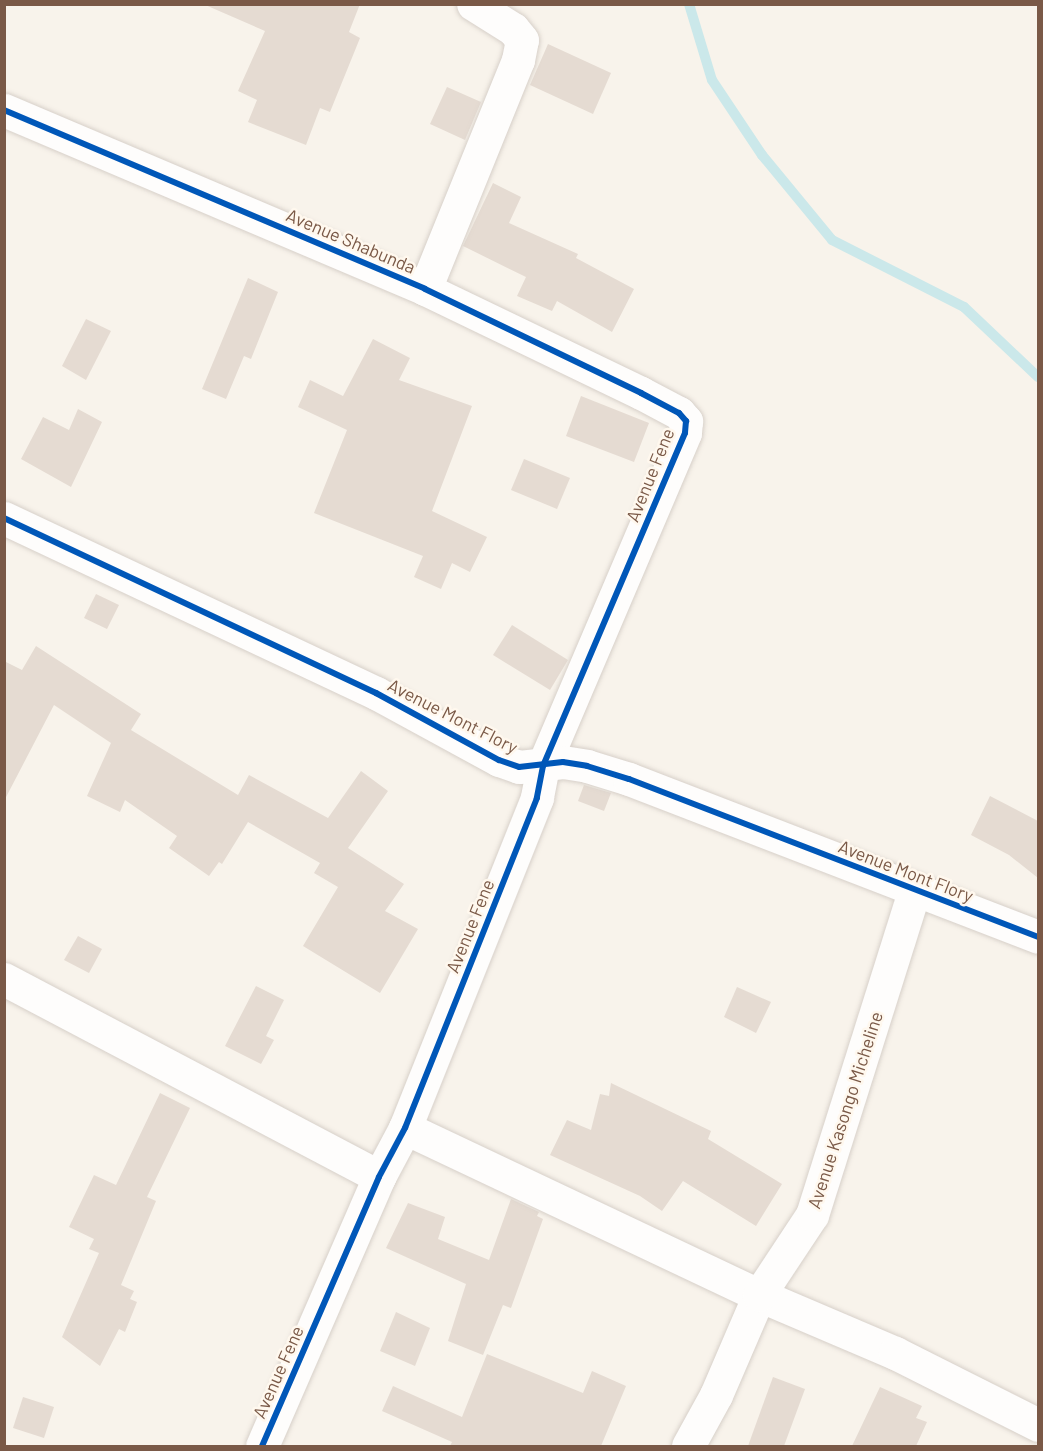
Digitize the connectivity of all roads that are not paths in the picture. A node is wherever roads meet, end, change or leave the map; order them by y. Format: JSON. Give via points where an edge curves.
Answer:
{"nodes":[{"id":1,"x":473,"y":4,"type":"edge"},
{"id":2,"x":4,"y":110,"type":"edge"},
{"id":3,"x":425,"y":289,"type":"junction"},
{"id":4,"x":679,"y":413,"type":"joint"},
{"id":5,"x":4,"y":518,"type":"edge"},
{"id":6,"x":543,"y":766,"type":"junction"},
{"id":7,"x":914,"y":891,"type":"junction"},
{"id":8,"x":1038,"y":937,"type":"edge"},
{"id":9,"x":4,"y":979,"type":"edge"},
{"id":10,"x":405,"y":1128,"type":"junction"},
{"id":11,"x":379,"y":1178,"type":"junction"},
{"id":12,"x":759,"y":1295,"type":"junction"},
{"id":13,"x":1038,"y":1425,"type":"edge"},
{"id":14,"x":262,"y":1446,"type":"edge"},
{"id":15,"x":688,"y":1446,"type":"edge"}],
"edges":[{"from":1,"to":3,"type":"street","via":[[513,29],[522,40],[518,60]]},
{"from":2,"to":3,"type":"street","name":"Avenue Shabunda"},
{"from":3,"to":4,"type":"street","name":"Avenue Shabunda"},
{"from":4,"to":6,"type":"street","name":"Avenue Fene","via":[[686,422],[685,433]]},
{"from":5,"to":6,"type":"street","name":"Avenue Mont Flory","via":[[376,693],[499,760],[519,767]]},
{"from":6,"to":7,"type":"street","name":"Avenue Mont Flory","via":[[562,762],[629,779]]},
{"from":6,"to":10,"type":"street","name":"Avenue Fene","via":[[537,798]]},
{"from":7,"to":8,"type":"street","name":"Avenue Mont Flory"},
{"from":7,"to":12,"type":"street","name":"Avenue Kasongo Micheline","via":[[819,1199],[803,1231]]},
{"from":9,"to":11,"type":"street"},
{"from":10,"to":11,"type":"street","name":"Avenue Fene"},
{"from":10,"to":12,"type":"street"},
{"from":11,"to":14,"type":"street","name":"Avenue Fene"},
{"from":12,"to":13,"type":"street","via":[[895,1353]]},
{"from":12,"to":15,"type":"street","name":"Avenue Kasongo Micheline","via":[[717,1395]]}]}
